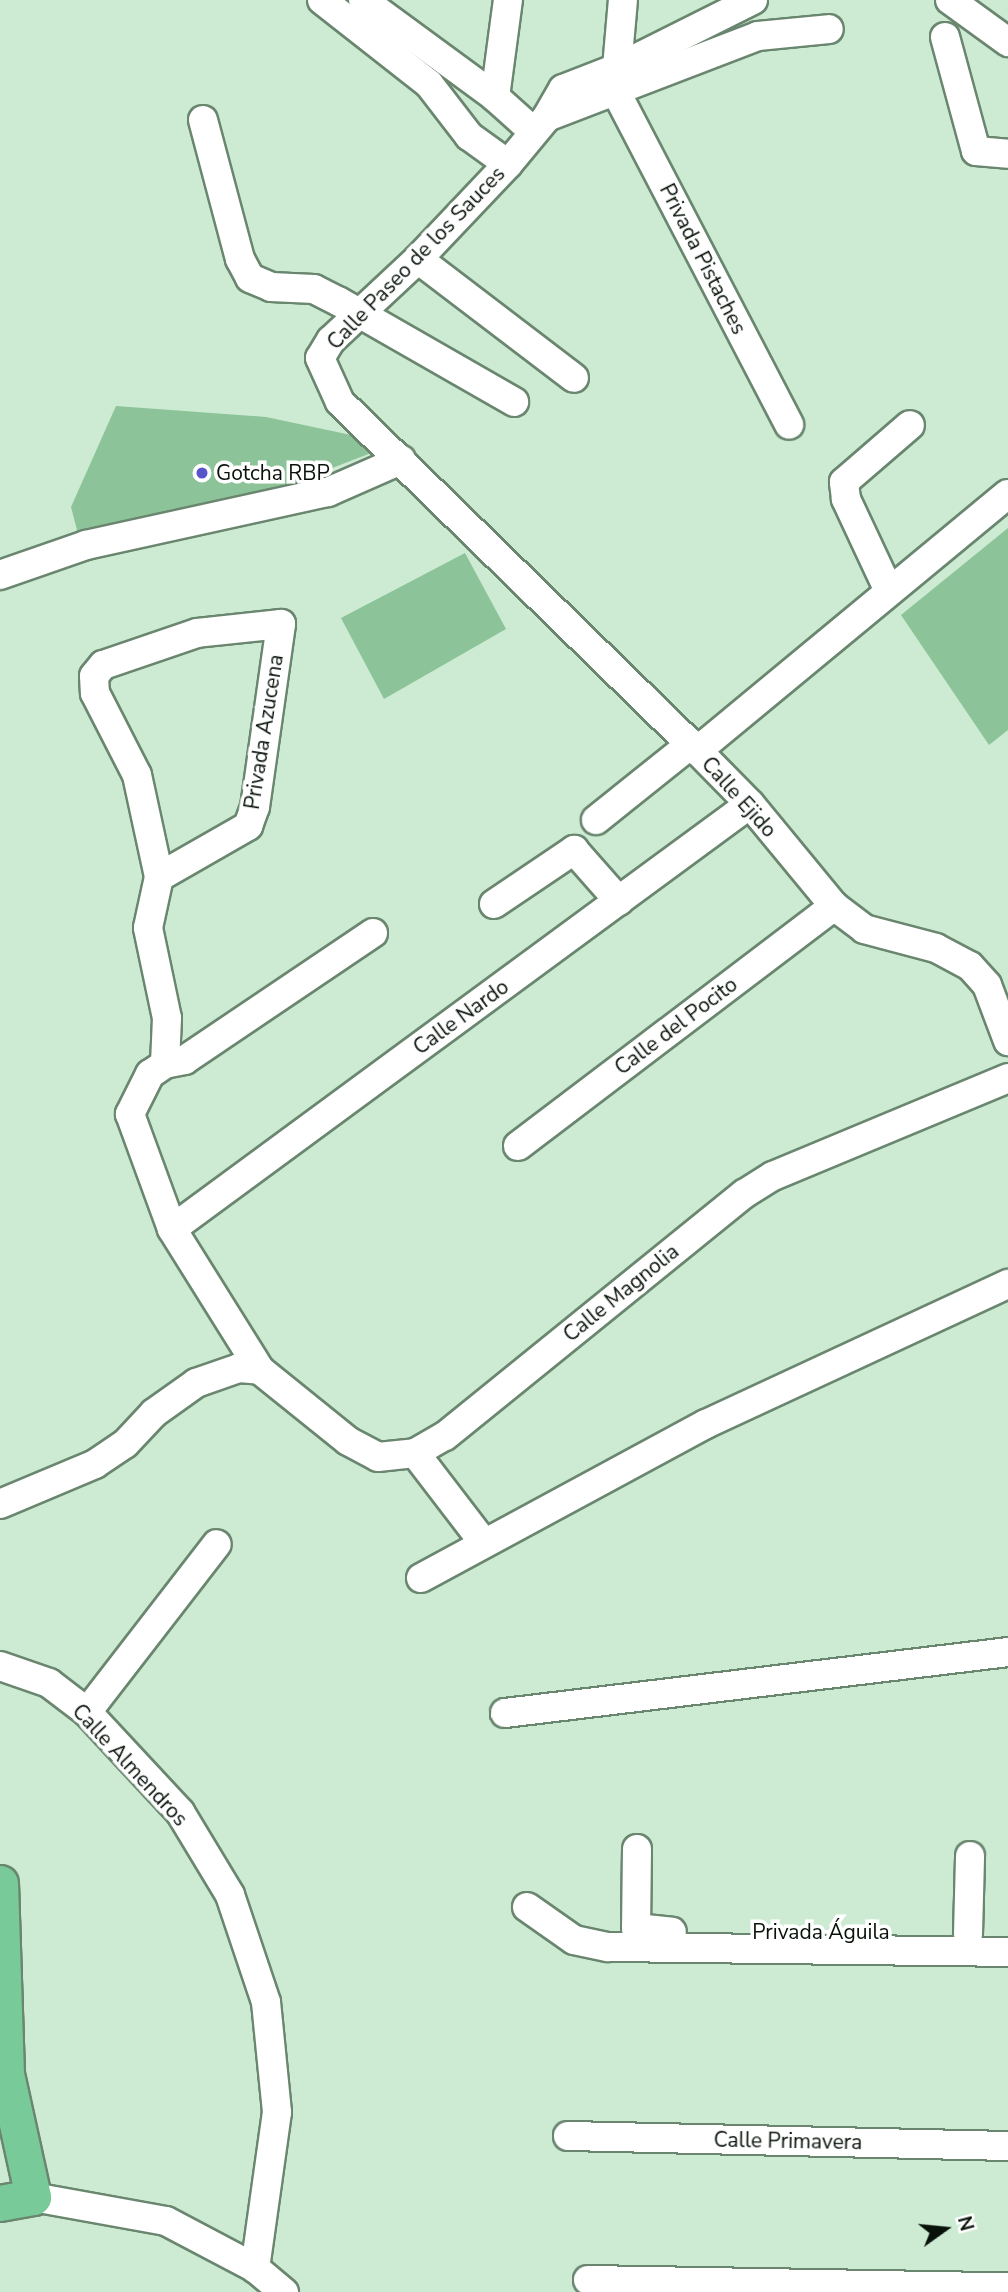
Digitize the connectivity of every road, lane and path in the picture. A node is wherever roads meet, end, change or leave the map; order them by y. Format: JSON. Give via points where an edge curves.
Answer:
{"nodes":[{"id":1,"x":322,"y":0,"type":"edge"},
{"id":2,"x":363,"y":0,"type":"edge"},
{"id":3,"x":508,"y":0,"type":"edge"},
{"id":4,"x":623,"y":0,"type":"edge"},
{"id":5,"x":753,"y":0,"type":"edge"},
{"id":6,"x":950,"y":0,"type":"edge"},
{"id":7,"x":391,"y":10,"type":"edge"},
{"id":8,"x":829,"y":29,"type":"dead end"},
{"id":9,"x":945,"y":37,"type":"dead end"},
{"id":10,"x":1008,"y":42,"type":"edge"},
{"id":11,"x":616,"y":80,"type":"junction"},
{"id":12,"x":495,"y":97,"type":"junction"},
{"id":13,"x":203,"y":120,"type":"dead end"},
{"id":14,"x":541,"y":125,"type":"junction"},
{"id":15,"x":1008,"y":154,"type":"edge"},
{"id":16,"x":508,"y":164,"type":"junction"},
{"id":17,"x":418,"y":259,"type":"junction"},
{"id":18,"x":358,"y":315,"type":"junction"},
{"id":19,"x":574,"y":378,"type":"dead end"},
{"id":20,"x":514,"y":402,"type":"dead end"},
{"id":21,"x":789,"y":425,"type":"dead end"},
{"id":22,"x":910,"y":425,"type":"dead end"},
{"id":23,"x":401,"y":460,"type":"junction"},
{"id":24,"x":1008,"y":495,"type":"edge"},
{"id":25,"x":0,"y":575,"type":"edge"},
{"id":26,"x":889,"y":591,"type":"junction"},
{"id":27,"x":694,"y":748,"type":"junction"},
{"id":28,"x":750,"y":804,"type":"junction"},
{"id":29,"x":596,"y":820,"type":"dead end"},
{"id":30,"x":159,"y":877,"type":"junction"},
{"id":31,"x":619,"y":901,"type":"junction"},
{"id":32,"x":494,"y":904,"type":"dead end"},
{"id":33,"x":834,"y":906,"type":"junction"},
{"id":34,"x":373,"y":933,"type":"dead end"},
{"id":35,"x":1008,"y":1041,"type":"edge"},
{"id":36,"x":165,"y":1064,"type":"junction"},
{"id":37,"x":1008,"y":1078,"type":"edge"},
{"id":38,"x":518,"y":1146,"type":"dead end"},
{"id":39,"x":172,"y":1229,"type":"junction"},
{"id":40,"x":1008,"y":1284,"type":"edge"},
{"id":41,"x":260,"y":1370,"type":"junction"},
{"id":42,"x":415,"y":1453,"type":"junction"},
{"id":43,"x":0,"y":1504,"type":"edge"},
{"id":44,"x":484,"y":1543,"type":"junction"},
{"id":45,"x":217,"y":1544,"type":"dead end"},
{"id":46,"x":421,"y":1577,"type":"dead end"},
{"id":47,"x":1008,"y":1652,"type":"edge"},
{"id":48,"x":0,"y":1666,"type":"edge"},
{"id":49,"x":87,"y":1712,"type":"junction"},
{"id":50,"x":505,"y":1713,"type":"dead end"},
{"id":51,"x":637,"y":1849,"type":"dead end"},
{"id":52,"x":970,"y":1856,"type":"dead end"},
{"id":53,"x":0,"y":1883,"type":"edge"},
{"id":54,"x":527,"y":1907,"type":"dead end"},
{"id":55,"x":968,"y":1934,"type":"junction"},
{"id":56,"x":1008,"y":1934,"type":"edge"},
{"id":57,"x":1008,"y":1952,"type":"edge"},
{"id":58,"x":568,"y":2136,"type":"dead end"},
{"id":59,"x":1008,"y":2146,"type":"edge"},
{"id":60,"x":16,"y":2200,"type":"edge"},
{"id":61,"x":256,"y":2267,"type":"junction"},
{"id":62,"x":588,"y":2280,"type":"dead end"},
{"id":63,"x":1008,"y":2287,"type":"edge"},
{"id":64,"x":284,"y":2292,"type":"edge"}],
"edges":[{"from":1,"to":16,"type":"street","via":[[429,84],[468,136]]},
{"from":2,"to":7,"type":"street"},
{"from":3,"to":12,"type":"street"},
{"from":4,"to":11,"type":"street"},
{"from":5,"to":11,"type":"street","name":"Calle Paseo de los Sauces"},
{"from":6,"to":10,"type":"street"},
{"from":7,"to":12,"type":"street"},
{"from":8,"to":11,"type":"street","via":[[758,36]]},
{"from":9,"to":15,"type":"street","via":[[976,151]]},
{"from":11,"to":14,"type":"street","name":"Calle Paseo de los Sauces","via":[[563,89]]},
{"from":11,"to":21,"type":"street","name":"Privada Pistaches"},
{"from":12,"to":14,"type":"street"},
{"from":13,"to":18,"type":"street","via":[[240,259],[250,278],[271,287],[314,289]]},
{"from":14,"to":16,"type":"street","name":"Calle Paseo de los Sauces"},
{"from":16,"to":17,"type":"street","name":"Calle Paseo de los Sauces"},
{"from":17,"to":18,"type":"street","name":"Calle Paseo de los Sauces"},
{"from":17,"to":19,"type":"street"},
{"from":18,"to":20,"type":"street"},
{"from":18,"to":23,"type":"street","name":"Calle Paseo de los Sauces","via":[[331,340],[320,358],[325,376],[340,402]]},
{"from":22,"to":26,"type":"street","via":[[844,482],[846,499]]},
{"from":23,"to":25,"type":"street","via":[[328,492],[86,545]]},
{"from":23,"to":27,"type":"street","name":"Calle Paseo de los Sauces"},
{"from":24,"to":26,"type":"street","name":"Calle Ejido"},
{"from":26,"to":27,"type":"street","name":"Calle Ejido"},
{"from":27,"to":28,"type":"street","name":"Calle Ejido"},
{"from":27,"to":29,"type":"street"},
{"from":28,"to":31,"type":"street","name":"Calle Nardo"},
{"from":28,"to":33,"type":"street","name":"Calle Ejido"},
{"from":30,"to":30,"type":"street","name":"Privada Azucena","via":[[137,775],[95,693],[94,676],[103,664],[197,633],[281,624],[255,807],[248,826]]},
{"from":30,"to":36,"type":"street","via":[[148,928],[167,1018]]},
{"from":31,"to":32,"type":"street","via":[[574,850]]},
{"from":31,"to":39,"type":"street","name":"Calle Nardo"},
{"from":33,"to":35,"type":"street","name":"Calle Ejido","via":[[864,929],[936,948],[970,965],[986,985]]},
{"from":33,"to":38,"type":"street","name":"Calle del Pocito"},
{"from":34,"to":36,"type":"street","via":[[185,1060]]},
{"from":36,"to":39,"type":"street","via":[[150,1074],[130,1114],[142,1159]]},
{"from":37,"to":42,"type":"street","name":"Calle Magnolia","via":[[868,1134],[744,1194],[445,1436]]},
{"from":39,"to":41,"type":"street"},
{"from":40,"to":44,"type":"street","via":[[706,1424]]},
{"from":41,"to":42,"type":"street","name":"Calle Magnolia","via":[[348,1441],[378,1457]]},
{"from":41,"to":43,"type":"street","via":[[239,1368],[196,1383],[95,1464]]},
{"from":42,"to":44,"type":"street"},
{"from":44,"to":46,"type":"street"},
{"from":45,"to":49,"type":"street"},
{"from":47,"to":50,"type":"street"},
{"from":48,"to":49,"type":"street","name":"Calle Almendros","via":[[49,1683]]},
{"from":49,"to":61,"type":"street","name":"Calle Almendros","via":[[180,1812],[230,1895],[266,2002],[277,2112]]},
{"from":51,"to":55,"type":"street","name":"Privada Águila","via":[[636,1928],[647,1932]]},
{"from":52,"to":55,"type":"street"},
{"from":53,"to":60,"type":"main road","via":[[6,2074]]},
{"from":54,"to":57,"type":"street","via":[[574,1940],[607,1947]]},
{"from":55,"to":56,"type":"street","name":"Privada Águila"},
{"from":58,"to":59,"type":"street","name":"Calle Primavera"},
{"from":60,"to":61,"type":"street","via":[[166,2221]]},
{"from":61,"to":64,"type":"street"},
{"from":62,"to":63,"type":"street"}]}
